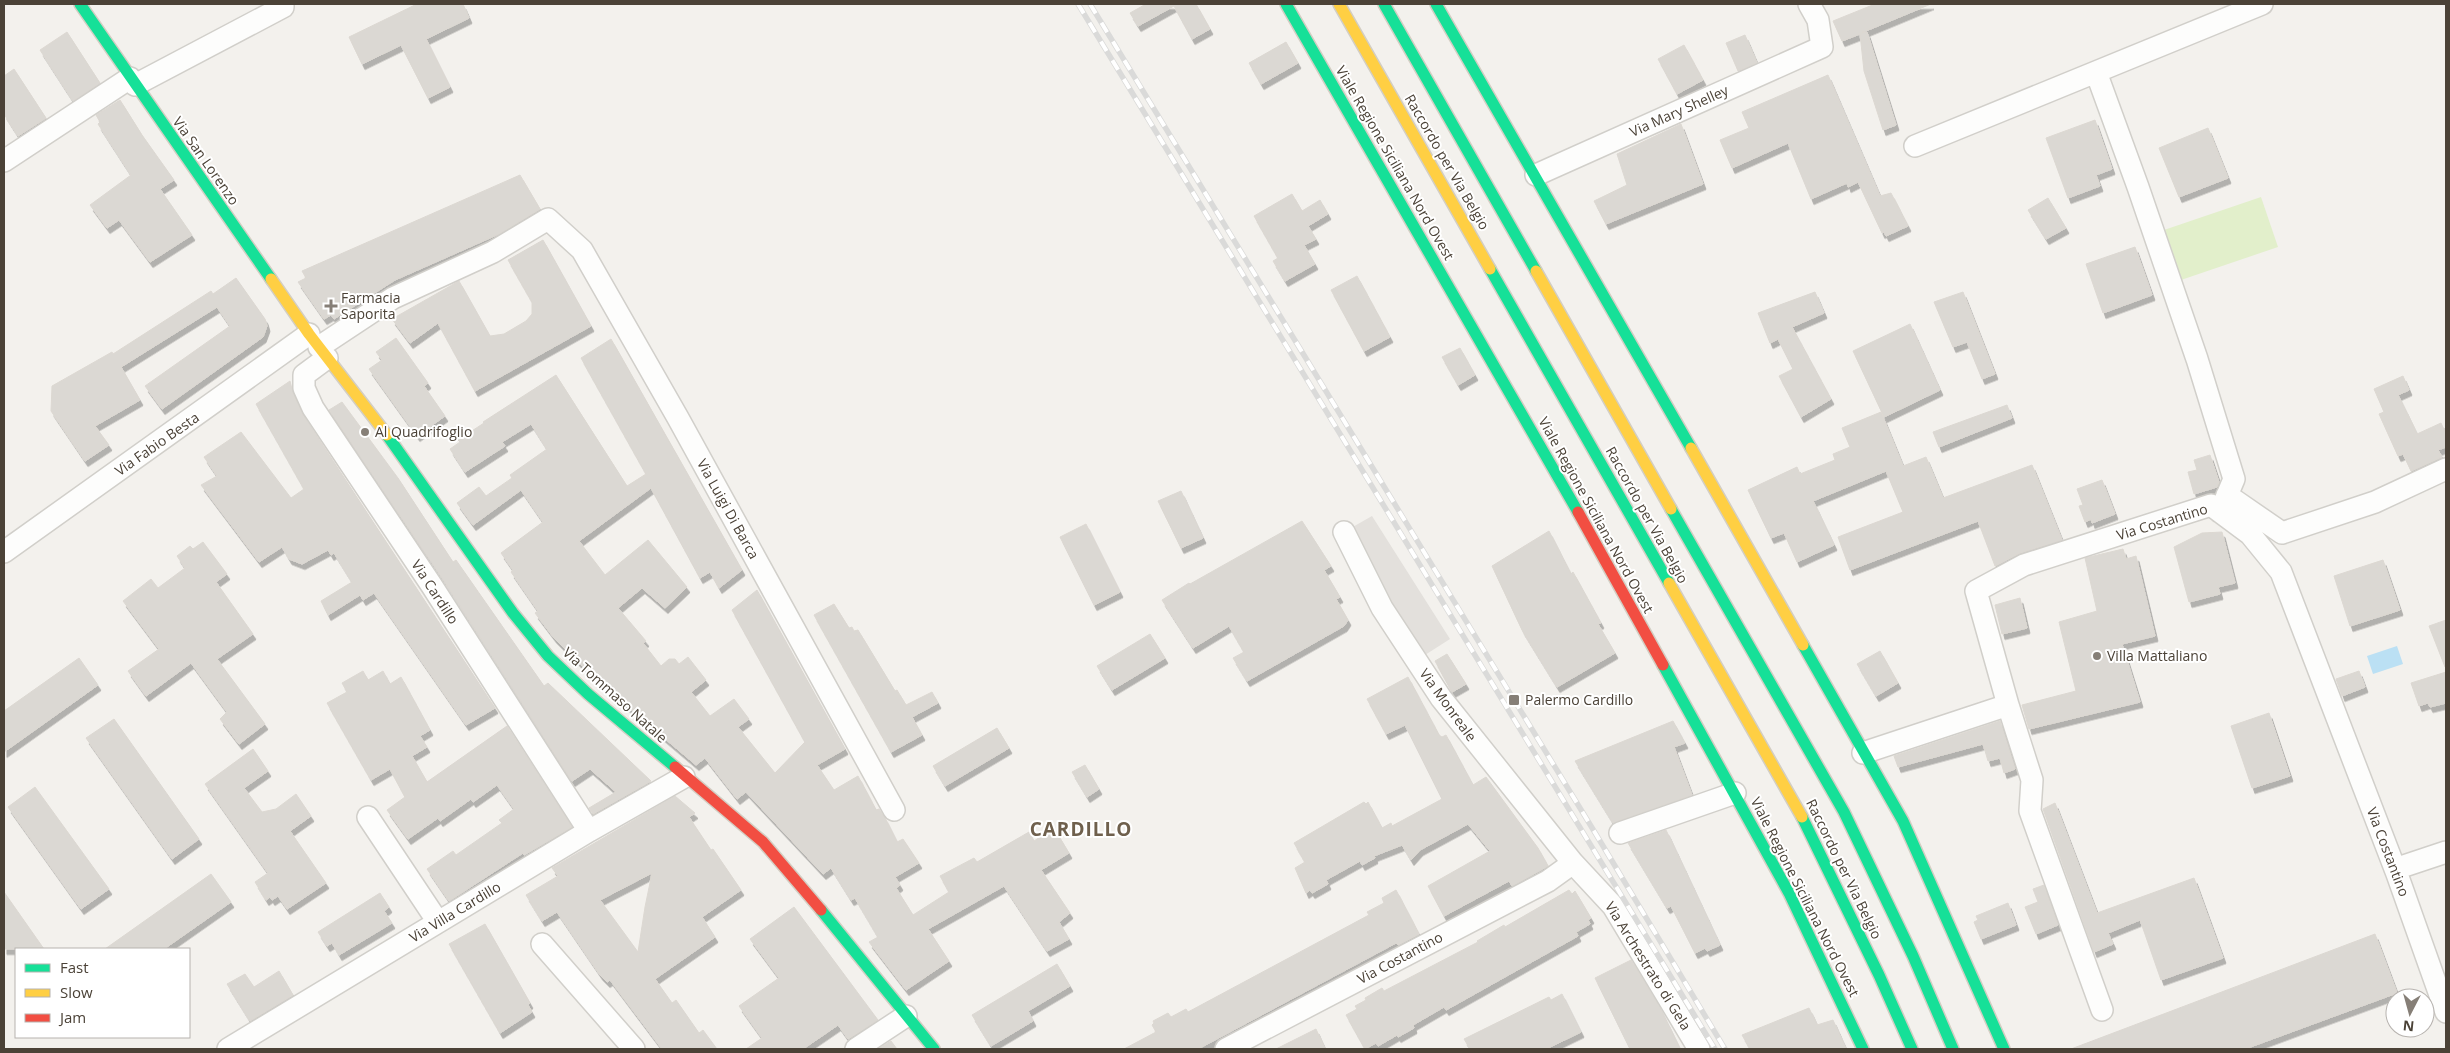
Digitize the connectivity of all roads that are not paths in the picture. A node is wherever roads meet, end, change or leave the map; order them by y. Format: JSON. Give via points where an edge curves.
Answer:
{"nodes":[{"id":1,"x":80,"y":4,"type":"edge"},
{"id":2,"x":283,"y":4,"type":"edge"},
{"id":3,"x":1286,"y":4,"type":"edge"},
{"id":4,"x":1339,"y":4,"type":"edge"},
{"id":5,"x":1384,"y":4,"type":"edge"},
{"id":6,"x":1436,"y":4,"type":"edge"},
{"id":7,"x":1809,"y":4,"type":"edge"},
{"id":8,"x":2262,"y":4,"type":"edge"},
{"id":9,"x":2096,"y":72,"type":"junction"},
{"id":10,"x":132,"y":81,"type":"junction"},
{"id":11,"x":1915,"y":146,"type":"dead end"},
{"id":12,"x":4,"y":161,"type":"edge"},
{"id":13,"x":1536,"y":175,"type":"junction"},
{"id":14,"x":318,"y":346,"type":"junction"},
{"id":15,"x":2446,"y":469,"type":"edge"},
{"id":16,"x":2224,"y":503,"type":"junction"},
{"id":17,"x":1344,"y":532,"type":"dead end"},
{"id":18,"x":4,"y":552,"type":"edge"},
{"id":19,"x":2008,"y":705,"type":"junction"},
{"id":20,"x":1863,"y":753,"type":"junction"},
{"id":21,"x":684,"y":777,"type":"junction"},
{"id":22,"x":1735,"y":793,"type":"junction"},
{"id":23,"x":894,"y":810,"type":"dead end"},
{"id":24,"x":368,"y":817,"type":"dead end"},
{"id":25,"x":589,"y":831,"type":"junction"},
{"id":26,"x":1620,"y":834,"type":"dead end"},
{"id":27,"x":2446,"y":852,"type":"edge"},
{"id":28,"x":1573,"y":863,"type":"junction"},
{"id":29,"x":2395,"y":869,"type":"junction"},
{"id":30,"x":438,"y":922,"type":"junction"},
{"id":31,"x":542,"y":944,"type":"dead end"},
{"id":32,"x":2102,"y":1010,"type":"dead end"},
{"id":33,"x":2446,"y":1012,"type":"edge"},
{"id":34,"x":906,"y":1016,"type":"junction"},
{"id":35,"x":228,"y":1049,"type":"edge"},
{"id":36,"x":634,"y":1049,"type":"edge"},
{"id":37,"x":856,"y":1049,"type":"edge"},
{"id":38,"x":934,"y":1049,"type":"edge"},
{"id":39,"x":1226,"y":1049,"type":"edge"},
{"id":40,"x":1699,"y":1049,"type":"edge"},
{"id":41,"x":1863,"y":1049,"type":"edge"},
{"id":42,"x":1912,"y":1049,"type":"edge"},
{"id":43,"x":1953,"y":1049,"type":"edge"},
{"id":44,"x":2004,"y":1049,"type":"edge"}],
"edges":[{"from":1,"to":10,"type":"main road","name":"Via San Lorenzo"},
{"from":2,"to":10,"type":"street"},
{"from":3,"to":22,"type":"main road","name":"Viale Regione Siciliana Nord Ovest","via":[[1548,458]]},
{"from":4,"to":42,"type":"main road","name":"Raccordo per Via Belgio","via":[[1797,808]]},
{"from":5,"to":43,"type":"main road","name":"Raccordo per Via Belgio","via":[[1844,812],[1913,956]]},
{"from":6,"to":13,"type":"main road"},
{"from":7,"to":13,"type":"street","name":"Via Mary Shelley","via":[[1818,20],[1822,47]]},
{"from":8,"to":9,"type":"street"},
{"from":9,"to":11,"type":"street"},
{"from":9,"to":16,"type":"street","via":[[2197,359],[2234,479]]},
{"from":10,"to":12,"type":"street"},
{"from":10,"to":14,"type":"main road","name":"Via San Lorenzo"},
{"from":13,"to":20,"type":"main road"},
{"from":14,"to":18,"type":"street","name":"Via Fabio Besta"},
{"from":14,"to":21,"type":"main road","name":"Via Tommaso Natale","via":[[548,656]]},
{"from":14,"to":23,"type":"street","name":"Via Luigi Di Barca","via":[[393,298],[493,252],[548,219],[582,250],[683,426]]},
{"from":14,"to":25,"type":"street","name":"Via Cardillo","via":[[304,375],[304,388],[313,408]]},
{"from":15,"to":16,"type":"street","via":[[2375,502],[2282,533]]},
{"from":16,"to":19,"type":"street","name":"Via Costantino","via":[[2024,566],[1976,591]]},
{"from":16,"to":29,"type":"street","name":"Via Costantino","via":[[2281,572]]},
{"from":17,"to":28,"type":"street","name":"Via Monreale","via":[[1382,608],[1441,698]]},
{"from":19,"to":20,"type":"street"},
{"from":19,"to":32,"type":"street","via":[[2032,780],[2030,811]]},
{"from":20,"to":44,"type":"main road","via":[[1903,821]]},
{"from":21,"to":25,"type":"street","name":"Via Villa Cardillo"},
{"from":21,"to":34,"type":"main road","name":"Via Tommaso Natale","via":[[762,842],[787,868]]},
{"from":22,"to":26,"type":"street"},
{"from":22,"to":41,"type":"main road","name":"Viale Regione Siciliana Nord Ovest","via":[[1780,874]]},
{"from":24,"to":30,"type":"street"},
{"from":25,"to":30,"type":"street","name":"Via Villa Cardillo"},
{"from":27,"to":29,"type":"street"},
{"from":28,"to":39,"type":"street","name":"Via Costantino","via":[[1548,881]]},
{"from":28,"to":40,"type":"street","name":"Via Archestrato di Gela","via":[[1613,906]]},
{"from":29,"to":33,"type":"street","name":"Via Costantino"},
{"from":30,"to":35,"type":"street","name":"Via Villa Cardillo"},
{"from":31,"to":36,"type":"street"},
{"from":34,"to":37,"type":"street"},
{"from":34,"to":38,"type":"main road","name":"Via Tommaso Natale"}]}
